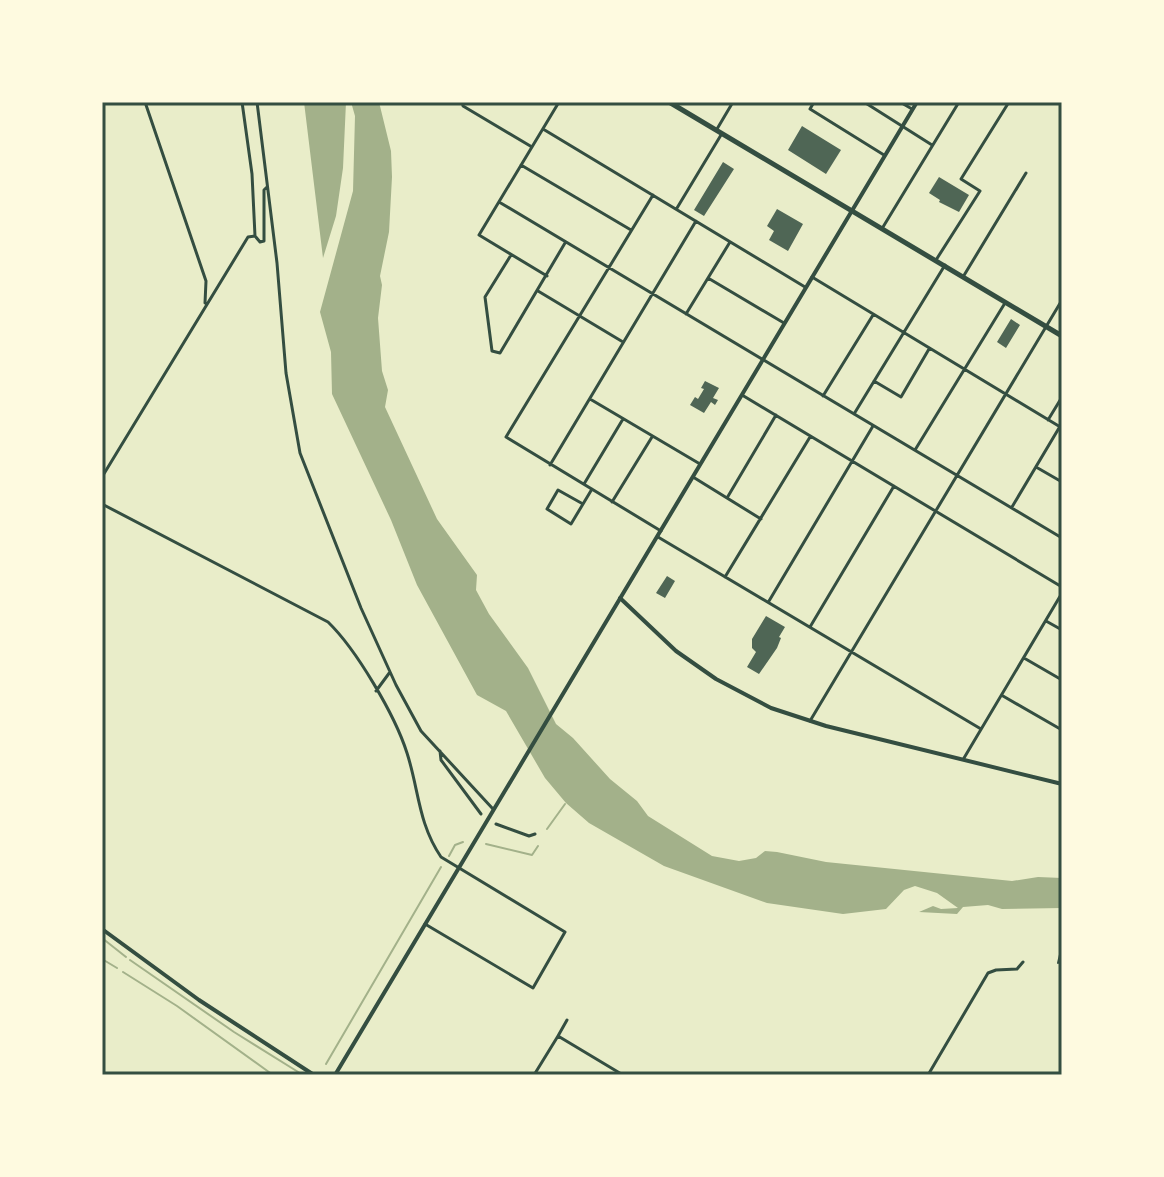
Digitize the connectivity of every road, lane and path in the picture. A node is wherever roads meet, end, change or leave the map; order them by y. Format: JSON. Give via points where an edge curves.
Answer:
{"nodes":[{"id":1,"x":145,"y":102,"type":"edge"},
{"id":2,"x":242,"y":102,"type":"edge"},
{"id":3,"x":257,"y":102,"type":"edge"},
{"id":4,"x":462,"y":102,"type":"edge"},
{"id":5,"x":559,"y":102,"type":"edge"},
{"id":6,"x":669,"y":102,"type":"edge"},
{"id":7,"x":733,"y":102,"type":"edge"},
{"id":8,"x":814,"y":102,"type":"edge"},
{"id":9,"x":864,"y":102,"type":"edge"},
{"id":10,"x":900,"y":102,"type":"edge"},
{"id":11,"x":917,"y":102,"type":"edge"},
{"id":12,"x":959,"y":102,"type":"edge"},
{"id":13,"x":1009,"y":102,"type":"edge"},
{"id":14,"x":912,"y":109,"type":"junction"},
{"id":15,"x":902,"y":125,"type":"junction"},
{"id":16,"x":543,"y":129,"type":"junction"},
{"id":17,"x":720,"y":131,"type":"junction"},
{"id":18,"x":933,"y":145,"type":"junction"},
{"id":19,"x":532,"y":148,"type":"junction"},
{"id":20,"x":884,"y":155,"type":"junction"},
{"id":21,"x":521,"y":165,"type":"junction"},
{"id":22,"x":1026,"y":173,"type":"dead end"},
{"id":23,"x":267,"y":187,"type":"junction"},
{"id":24,"x":653,"y":195,"type":"junction"},
{"id":25,"x":499,"y":202,"type":"junction"},
{"id":26,"x":676,"y":209,"type":"junction"},
{"id":27,"x":852,"y":209,"type":"junction"},
{"id":28,"x":696,"y":221,"type":"junction"},
{"id":29,"x":883,"y":227,"type":"junction"},
{"id":30,"x":631,"y":230,"type":"junction"},
{"id":31,"x":255,"y":236,"type":"junction"},
{"id":32,"x":730,"y":242,"type":"junction"},
{"id":33,"x":566,"y":243,"type":"junction"},
{"id":34,"x":511,"y":255,"type":"junction"},
{"id":35,"x":936,"y":260,"type":"junction"},
{"id":36,"x":945,"y":265,"type":"junction"},
{"id":37,"x":609,"y":268,"type":"junction"},
{"id":38,"x":547,"y":276,"type":"junction"},
{"id":39,"x":811,"y":277,"type":"junction"},
{"id":40,"x":963,"y":277,"type":"junction"},
{"id":41,"x":708,"y":278,"type":"junction"},
{"id":42,"x":805,"y":287,"type":"junction"},
{"id":43,"x":538,"y":291,"type":"junction"},
{"id":44,"x":652,"y":294,"type":"junction"},
{"id":45,"x":1062,"y":300,"type":"edge"},
{"id":46,"x":1006,"y":302,"type":"junction"},
{"id":47,"x":205,"y":306,"type":"junction"},
{"id":48,"x":686,"y":314,"type":"junction"},
{"id":49,"x":873,"y":315,"type":"junction"},
{"id":50,"x":581,"y":316,"type":"junction"},
{"id":51,"x":784,"y":323,"type":"junction"},
{"id":52,"x":1046,"y":326,"type":"junction"},
{"id":53,"x":903,"y":333,"type":"junction"},
{"id":54,"x":1062,"y":336,"type":"edge"},
{"id":55,"x":623,"y":342,"type":"junction"},
{"id":56,"x":929,"y":349,"type":"junction"},
{"id":57,"x":762,"y":360,"type":"junction"},
{"id":58,"x":964,"y":370,"type":"junction"},
{"id":59,"x":874,"y":381,"type":"junction"},
{"id":60,"x":742,"y":395,"type":"junction"},
{"id":61,"x":1006,"y":395,"type":"junction"},
{"id":62,"x":823,"y":396,"type":"junction"},
{"id":63,"x":1062,"y":397,"type":"edge"},
{"id":64,"x":590,"y":399,"type":"junction"},
{"id":65,"x":854,"y":414,"type":"junction"},
{"id":66,"x":776,"y":415,"type":"junction"},
{"id":67,"x":623,"y":419,"type":"junction"},
{"id":68,"x":1048,"y":420,"type":"junction"},
{"id":69,"x":873,"y":426,"type":"junction"},
{"id":70,"x":1061,"y":427,"type":"edge"},
{"id":71,"x":652,"y":437,"type":"junction"},
{"id":72,"x":811,"y":437,"type":"junction"},
{"id":73,"x":915,"y":450,"type":"junction"},
{"id":74,"x":852,"y":462,"type":"junction"},
{"id":75,"x":550,"y":465,"type":"junction"},
{"id":76,"x":700,"y":465,"type":"junction"},
{"id":77,"x":1036,"y":467,"type":"junction"},
{"id":78,"x":957,"y":475,"type":"junction"},
{"id":79,"x":102,"y":477,"type":"edge"},
{"id":80,"x":693,"y":477,"type":"junction"},
{"id":81,"x":1062,"y":482,"type":"edge"},
{"id":82,"x":584,"y":484,"type":"junction"},
{"id":83,"x":894,"y":486,"type":"junction"},
{"id":84,"x":592,"y":489,"type":"junction"},
{"id":85,"x":727,"y":498,"type":"junction"},
{"id":86,"x":612,"y":502,"type":"junction"},
{"id":87,"x":102,"y":504,"type":"edge"},
{"id":88,"x":583,"y":504,"type":"junction"},
{"id":89,"x":1012,"y":507,"type":"junction"},
{"id":90,"x":936,"y":511,"type":"junction"},
{"id":91,"x":761,"y":519,"type":"junction"},
{"id":92,"x":661,"y":531,"type":"junction"},
{"id":93,"x":658,"y":537,"type":"junction"},
{"id":94,"x":1062,"y":538,"type":"edge"},
{"id":95,"x":725,"y":577,"type":"junction"},
{"id":96,"x":1062,"y":587,"type":"edge"},
{"id":97,"x":1062,"y":593,"type":"edge"},
{"id":98,"x":620,"y":598,"type":"junction"},
{"id":99,"x":768,"y":603,"type":"junction"},
{"id":100,"x":1046,"y":621,"type":"junction"},
{"id":101,"x":810,"y":628,"type":"junction"},
{"id":102,"x":1062,"y":630,"type":"edge"},
{"id":103,"x":852,"y":652,"type":"junction"},
{"id":104,"x":1024,"y":658,"type":"junction"},
{"id":105,"x":390,"y":672,"type":"junction"},
{"id":106,"x":1062,"y":680,"type":"edge"},
{"id":107,"x":376,"y":691,"type":"junction"},
{"id":108,"x":1001,"y":695,"type":"junction"},
{"id":109,"x":810,"y":721,"type":"junction"},
{"id":110,"x":981,"y":729,"type":"junction"},
{"id":111,"x":1062,"y":730,"type":"edge"},
{"id":112,"x":440,"y":751,"type":"junction"},
{"id":113,"x":963,"y":759,"type":"junction"},
{"id":114,"x":1062,"y":784,"type":"edge"},
{"id":115,"x":495,"y":806,"type":"junction"},
{"id":116,"x":481,"y":814,"type":"dead end"},
{"id":117,"x":496,"y":824,"type":"dead end"},
{"id":118,"x":535,"y":834,"type":"dead end"},
{"id":119,"x":458,"y":868,"type":"junction"},
{"id":120,"x":424,"y":924,"type":"junction"},
{"id":121,"x":102,"y":929,"type":"edge"},
{"id":122,"x":1062,"y":946,"type":"edge"},
{"id":123,"x":1023,"y":962,"type":"dead end"},
{"id":124,"x":1058,"y":963,"type":"dead end"},
{"id":125,"x":567,"y":1020,"type":"dead end"},
{"id":126,"x":558,"y":1036,"type":"junction"},
{"id":127,"x":314,"y":1075,"type":"edge"},
{"id":128,"x":335,"y":1075,"type":"edge"},
{"id":129,"x":534,"y":1075,"type":"edge"},
{"id":130,"x":623,"y":1075,"type":"edge"},
{"id":131,"x":928,"y":1075,"type":"edge"}],
"edges":[{"from":1,"to":47,"type":"street","via":[[206,281]]},
{"from":2,"to":31,"type":"street"},
{"from":3,"to":23,"type":"street"},
{"from":4,"to":19,"type":"street"},
{"from":5,"to":16,"type":"street"},
{"from":6,"to":17,"type":"highway"},
{"from":7,"to":17,"type":"street"},
{"from":8,"to":20,"type":"street","via":[[810,109]]},
{"from":9,"to":15,"type":"street"},
{"from":10,"to":14,"type":"street"},
{"from":11,"to":14,"type":"main road"},
{"from":12,"to":18,"type":"street"},
{"from":13,"to":35,"type":"street","via":[[961,179],[980,191]]},
{"from":14,"to":15,"type":"main road"},
{"from":15,"to":18,"type":"street"},
{"from":15,"to":20,"type":"main road"},
{"from":16,"to":19,"type":"street"},
{"from":16,"to":24,"type":"street"},
{"from":17,"to":26,"type":"street"},
{"from":17,"to":27,"type":"highway"},
{"from":18,"to":29,"type":"street"},
{"from":19,"to":21,"type":"street"},
{"from":20,"to":27,"type":"main road"},
{"from":21,"to":25,"type":"street"},
{"from":21,"to":30,"type":"street"},
{"from":22,"to":40,"type":"street"},
{"from":23,"to":31,"type":"street","via":[[264,241]]},
{"from":23,"to":105,"type":"street","via":[[286,373],[300,453]]},
{"from":24,"to":26,"type":"street"},
{"from":24,"to":30,"type":"street"},
{"from":25,"to":33,"type":"street"},
{"from":25,"to":34,"type":"street","via":[[479,235]]},
{"from":26,"to":28,"type":"street"},
{"from":27,"to":29,"type":"highway"},
{"from":27,"to":39,"type":"main road"},
{"from":28,"to":32,"type":"street"},
{"from":28,"to":44,"type":"street"},
{"from":29,"to":35,"type":"highway"},
{"from":30,"to":37,"type":"street"},
{"from":31,"to":47,"type":"street","via":[[248,237]]},
{"from":32,"to":41,"type":"street"},
{"from":32,"to":42,"type":"street"},
{"from":33,"to":37,"type":"street"},
{"from":33,"to":38,"type":"street"},
{"from":34,"to":38,"type":"street"},
{"from":34,"to":43,"type":"street","via":[[485,297],[492,351],[500,353]]},
{"from":35,"to":36,"type":"highway"},
{"from":36,"to":40,"type":"highway"},
{"from":36,"to":53,"type":"street"},
{"from":37,"to":44,"type":"street"},
{"from":37,"to":50,"type":"street"},
{"from":38,"to":43,"type":"street"},
{"from":39,"to":42,"type":"main road"},
{"from":39,"to":49,"type":"street"},
{"from":40,"to":46,"type":"highway"},
{"from":41,"to":48,"type":"street"},
{"from":41,"to":51,"type":"street"},
{"from":42,"to":51,"type":"main road"},
{"from":43,"to":50,"type":"street"},
{"from":44,"to":48,"type":"street"},
{"from":44,"to":55,"type":"street"},
{"from":45,"to":52,"type":"street"},
{"from":46,"to":52,"type":"highway"},
{"from":46,"to":58,"type":"street"},
{"from":47,"to":79,"type":"street"},
{"from":48,"to":57,"type":"street"},
{"from":49,"to":53,"type":"street"},
{"from":49,"to":62,"type":"street"},
{"from":50,"to":55,"type":"street"},
{"from":50,"to":75,"type":"street","via":[[506,437]]},
{"from":51,"to":57,"type":"main road"},
{"from":52,"to":54,"type":"highway"},
{"from":52,"to":61,"type":"street"},
{"from":53,"to":56,"type":"street"},
{"from":53,"to":59,"type":"street"},
{"from":55,"to":64,"type":"street"},
{"from":56,"to":58,"type":"street"},
{"from":56,"to":59,"type":"street","via":[[901,397]]},
{"from":57,"to":60,"type":"main road"},
{"from":57,"to":62,"type":"street"},
{"from":58,"to":61,"type":"street"},
{"from":58,"to":73,"type":"street"},
{"from":59,"to":65,"type":"street"},
{"from":60,"to":66,"type":"street"},
{"from":60,"to":76,"type":"main road"},
{"from":61,"to":68,"type":"street"},
{"from":61,"to":78,"type":"street"},
{"from":62,"to":65,"type":"street"},
{"from":63,"to":68,"type":"street"},
{"from":64,"to":67,"type":"street"},
{"from":64,"to":75,"type":"street"},
{"from":65,"to":69,"type":"street"},
{"from":66,"to":72,"type":"street"},
{"from":66,"to":85,"type":"street"},
{"from":67,"to":71,"type":"street"},
{"from":67,"to":82,"type":"street"},
{"from":68,"to":70,"type":"street"},
{"from":69,"to":73,"type":"street"},
{"from":69,"to":74,"type":"street"},
{"from":70,"to":77,"type":"street"},
{"from":71,"to":76,"type":"street"},
{"from":71,"to":86,"type":"street"},
{"from":72,"to":74,"type":"street"},
{"from":72,"to":91,"type":"street"},
{"from":73,"to":78,"type":"street"},
{"from":74,"to":83,"type":"street"},
{"from":74,"to":99,"type":"street"},
{"from":75,"to":82,"type":"street"},
{"from":76,"to":80,"type":"main road"},
{"from":77,"to":81,"type":"street"},
{"from":77,"to":89,"type":"street"},
{"from":78,"to":89,"type":"street"},
{"from":78,"to":90,"type":"street"},
{"from":80,"to":85,"type":"street"},
{"from":80,"to":92,"type":"main road"},
{"from":82,"to":84,"type":"street"},
{"from":83,"to":90,"type":"street"},
{"from":83,"to":101,"type":"street"},
{"from":84,"to":86,"type":"street"},
{"from":84,"to":88,"type":"street"},
{"from":85,"to":91,"type":"street"},
{"from":86,"to":92,"type":"street"},
{"from":87,"to":107,"type":"street","via":[[328,622]]},
{"from":88,"to":88,"type":"street","via":[[571,524],[547,509],[558,490]]},
{"from":89,"to":94,"type":"street"},
{"from":90,"to":96,"type":"street"},
{"from":90,"to":103,"type":"street"},
{"from":91,"to":95,"type":"street"},
{"from":92,"to":93,"type":"main road"},
{"from":93,"to":95,"type":"street"},
{"from":93,"to":98,"type":"main road"},
{"from":95,"to":99,"type":"street"},
{"from":97,"to":100,"type":"street"},
{"from":98,"to":109,"type":"main road","via":[[676,651],[716,679],[771,708]]},
{"from":98,"to":115,"type":"main road"},
{"from":99,"to":101,"type":"street"},
{"from":100,"to":102,"type":"street"},
{"from":100,"to":104,"type":"street"},
{"from":101,"to":103,"type":"street"},
{"from":103,"to":109,"type":"street"},
{"from":103,"to":110,"type":"street"},
{"from":104,"to":106,"type":"street"},
{"from":104,"to":108,"type":"street"},
{"from":105,"to":107,"type":"street"},
{"from":105,"to":112,"type":"street","via":[[421,731]]},
{"from":107,"to":119,"type":"street","via":[[407,754],[428,838],[441,857]]},
{"from":108,"to":110,"type":"street"},
{"from":108,"to":111,"type":"street"},
{"from":109,"to":113,"type":"main road"},
{"from":110,"to":113,"type":"street"},
{"from":112,"to":115,"type":"street"},
{"from":112,"to":116,"type":"street","via":[[441,760]]},
{"from":113,"to":114,"type":"main road"},
{"from":115,"to":119,"type":"main road"},
{"from":117,"to":118,"type":"street"},
{"from":119,"to":120,"type":"main road"},
{"from":119,"to":120,"type":"street","via":[[565,932],[533,988]]},
{"from":120,"to":128,"type":"main road"},
{"from":121,"to":127,"type":"main road"},
{"from":122,"to":124,"type":"path"},
{"from":123,"to":131,"type":"street","via":[[1017,969],[988,973]]},
{"from":125,"to":126,"type":"street"},
{"from":126,"to":129,"type":"street"},
{"from":126,"to":130,"type":"street"}]}
